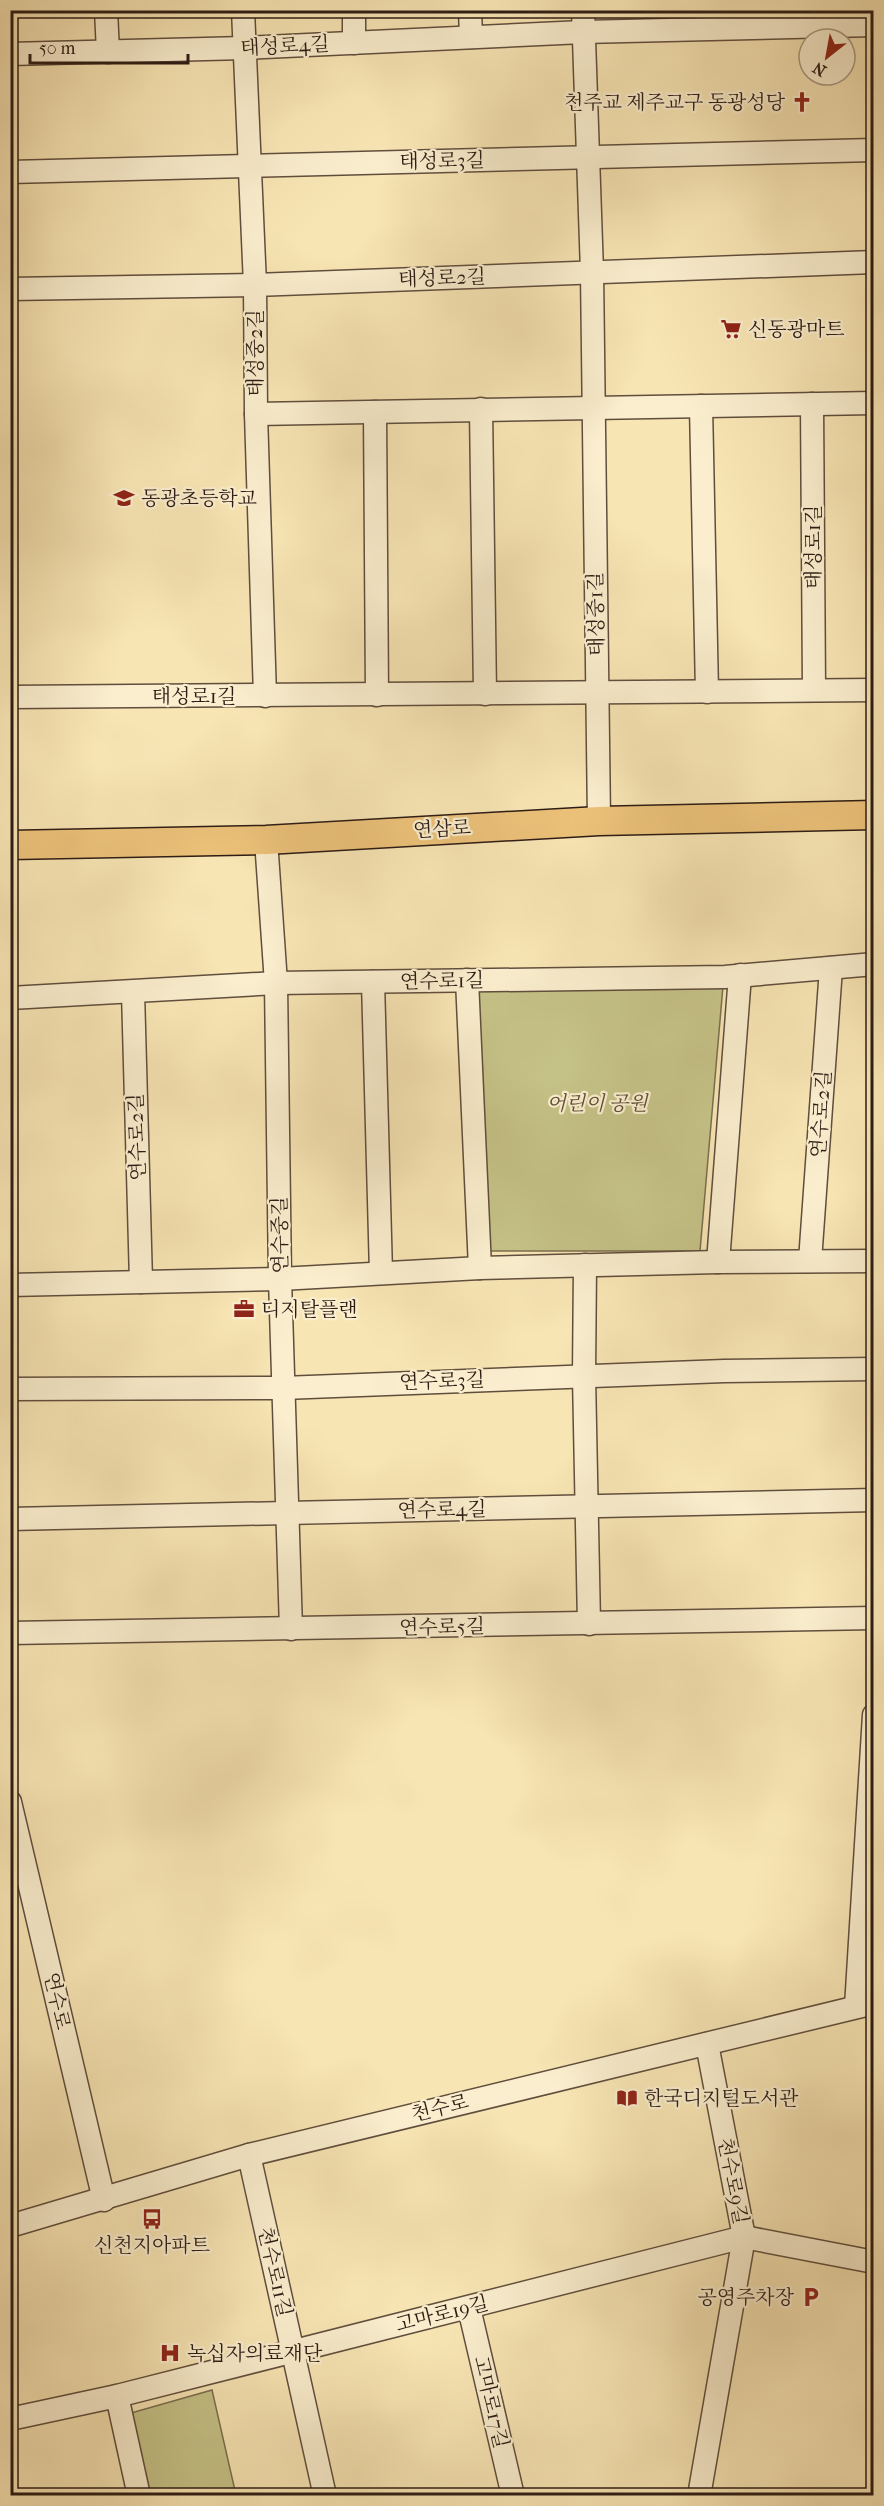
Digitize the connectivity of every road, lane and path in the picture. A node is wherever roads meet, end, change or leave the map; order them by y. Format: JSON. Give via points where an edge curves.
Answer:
{"nodes":[{"id":1,"x":106,"y":10,"type":"edge"},
{"id":2,"x":243,"y":10,"type":"edge"},
{"id":3,"x":354,"y":10,"type":"edge"},
{"id":4,"x":470,"y":10,"type":"edge"},
{"id":5,"x":808,"y":19,"type":"edge"},
{"id":6,"x":691,"y":20,"type":"edge"},
{"id":7,"x":583,"y":21,"type":"edge"},
{"id":8,"x":873,"y":25,"type":"edge"},
{"id":9,"x":471,"y":37,"type":"junction"},
{"id":10,"x":354,"y":43,"type":"junction"},
{"id":11,"x":244,"y":48,"type":"junction"},
{"id":12,"x":108,"y":52,"type":"junction"},
{"id":13,"x":10,"y":54,"type":"edge"},
{"id":14,"x":873,"y":150,"type":"edge"},
{"id":15,"x":588,"y":157,"type":"junction"},
{"id":16,"x":249,"y":166,"type":"junction"},
{"id":17,"x":10,"y":171,"type":"edge"},
{"id":18,"x":873,"y":262,"type":"edge"},
{"id":19,"x":592,"y":272,"type":"junction"},
{"id":20,"x":255,"y":285,"type":"junction"},
{"id":21,"x":10,"y":289,"type":"edge"},
{"id":22,"x":873,"y":403,"type":"edge"},
{"id":23,"x":812,"y":404,"type":"junction"},
{"id":24,"x":701,"y":405,"type":"junction"},
{"id":25,"x":593,"y":407,"type":"junction"},
{"id":26,"x":481,"y":409,"type":"junction"},
{"id":27,"x":375,"y":412,"type":"junction"},
{"id":28,"x":256,"y":414,"type":"junction"},
{"id":29,"x":814,"y":690,"type":"junction"},
{"id":30,"x":873,"y":690,"type":"edge"},
{"id":31,"x":706,"y":692,"type":"junction"},
{"id":32,"x":597,"y":693,"type":"junction"},
{"id":33,"x":484,"y":694,"type":"junction"},
{"id":34,"x":377,"y":695,"type":"junction"},
{"id":35,"x":265,"y":696,"type":"junction"},
{"id":36,"x":10,"y":697,"type":"edge"},
{"id":37,"x":873,"y":815,"type":"edge"},
{"id":38,"x":599,"y":820,"type":"junction"},
{"id":39,"x":266,"y":840,"type":"junction"},
{"id":40,"x":10,"y":845,"type":"edge"},
{"id":41,"x":873,"y":964,"type":"edge"},
{"id":42,"x":831,"y":968,"type":"junction"},
{"id":43,"x":740,"y":975,"type":"junction"},
{"id":44,"x":466,"y":980,"type":"junction"},
{"id":45,"x":373,"y":982,"type":"junction"},
{"id":46,"x":276,"y":983,"type":"junction"},
{"id":47,"x":133,"y":992,"type":"junction"},
{"id":48,"x":10,"y":998,"type":"edge"},
{"id":49,"x":810,"y":1261,"type":"junction"},
{"id":50,"x":873,"y":1261,"type":"edge"},
{"id":51,"x":718,"y":1262,"type":"junction"},
{"id":52,"x":585,"y":1265,"type":"junction"},
{"id":53,"x":480,"y":1268,"type":"junction"},
{"id":54,"x":381,"y":1274,"type":"junction"},
{"id":55,"x":280,"y":1279,"type":"junction"},
{"id":56,"x":141,"y":1282,"type":"junction"},
{"id":57,"x":10,"y":1285,"type":"edge"},
{"id":58,"x":873,"y":1369,"type":"edge"},
{"id":59,"x":584,"y":1376,"type":"junction"},
{"id":60,"x":283,"y":1388,"type":"junction"},
{"id":61,"x":10,"y":1389,"type":"edge"},
{"id":62,"x":873,"y":1500,"type":"edge"},
{"id":63,"x":587,"y":1507,"type":"junction"},
{"id":64,"x":287,"y":1514,"type":"junction"},
{"id":65,"x":10,"y":1519,"type":"edge"},
{"id":66,"x":873,"y":1618,"type":"edge"},
{"id":67,"x":589,"y":1624,"type":"junction"},
{"id":68,"x":291,"y":1629,"type":"junction"},
{"id":69,"x":10,"y":1633,"type":"edge"},
{"id":70,"x":873,"y":1715,"type":"edge"},
{"id":71,"x":10,"y":1802,"type":"edge"},
{"id":72,"x":865,"y":2005,"type":"edge"},
{"id":73,"x":707,"y":2044,"type":"junction"},
{"id":74,"x":249,"y":2155,"type":"junction"},
{"id":75,"x":104,"y":2200,"type":"junction"},
{"id":76,"x":10,"y":2226,"type":"edge"},
{"id":77,"x":744,"y":2237,"type":"junction"},
{"id":78,"x":873,"y":2262,"type":"edge"},
{"id":79,"x":469,"y":2308,"type":"junction"},
{"id":80,"x":292,"y":2351,"type":"junction"},
{"id":81,"x":117,"y":2396,"type":"junction"},
{"id":82,"x":10,"y":2419,"type":"edge"},
{"id":83,"x":139,"y":2496,"type":"edge"},
{"id":84,"x":325,"y":2496,"type":"edge"},
{"id":85,"x":513,"y":2496,"type":"edge"},
{"id":86,"x":699,"y":2496,"type":"edge"}],
"edges":[{"from":1,"to":12,"type":"street"},
{"from":2,"to":11,"type":"street","name":"태성중2길"},
{"from":3,"to":10,"type":"street","name":"태성로4길"},
{"from":4,"to":9,"type":"street"},
{"from":5,"to":6,"type":"street","name":"태성로4길"},
{"from":5,"to":8,"type":"street","name":"태성로4길"},
{"from":6,"to":7,"type":"street","name":"태성로4길"},
{"from":7,"to":9,"type":"street","name":"태성로4길"},
{"from":7,"to":15,"type":"street","name":"태성중1길"},
{"from":9,"to":10,"type":"street","name":"태성로4길"},
{"from":10,"to":11,"type":"street","name":"태성로4길"},
{"from":11,"to":12,"type":"street","name":"태성로4길"},
{"from":11,"to":16,"type":"street","name":"태성중2길"},
{"from":12,"to":13,"type":"street","name":"태성로4길"},
{"from":14,"to":15,"type":"street","name":"태성로3길"},
{"from":15,"to":16,"type":"street","name":"태성로3길"},
{"from":15,"to":19,"type":"street","name":"태성중1길"},
{"from":16,"to":17,"type":"street","name":"태성로3길"},
{"from":16,"to":20,"type":"street","name":"태성중2길"},
{"from":18,"to":19,"type":"street","name":"태성로2길"},
{"from":19,"to":20,"type":"street","name":"태성로2길"},
{"from":19,"to":25,"type":"street","name":"태성중1길"},
{"from":20,"to":21,"type":"street","name":"태성로2길"},
{"from":20,"to":28,"type":"street","name":"태성중2길"},
{"from":22,"to":23,"type":"street"},
{"from":23,"to":24,"type":"street"},
{"from":23,"to":29,"type":"street","name":"태성로1길"},
{"from":24,"to":25,"type":"street"},
{"from":24,"to":31,"type":"street"},
{"from":25,"to":26,"type":"street"},
{"from":25,"to":32,"type":"street","name":"태성중1길"},
{"from":26,"to":27,"type":"street"},
{"from":26,"to":33,"type":"street"},
{"from":27,"to":28,"type":"street"},
{"from":27,"to":34,"type":"street"},
{"from":28,"to":35,"type":"street","name":"태성중2길"},
{"from":29,"to":30,"type":"street","name":"태성로1길"},
{"from":29,"to":31,"type":"street","name":"태성로1길"},
{"from":31,"to":32,"type":"street","name":"태성로1길"},
{"from":32,"to":33,"type":"street","name":"태성로1길"},
{"from":32,"to":38,"type":"street","name":"태성중1길"},
{"from":33,"to":34,"type":"street","name":"태성로1길"},
{"from":34,"to":35,"type":"street","name":"태성로1길"},
{"from":35,"to":36,"type":"street","name":"태성로1길"},
{"from":37,"to":38,"type":"main road","name":"연삼로"},
{"from":38,"to":39,"type":"main road","name":"연삼로"},
{"from":39,"to":40,"type":"main road","name":"연삼로"},
{"from":39,"to":46,"type":"street","name":"연수중길"},
{"from":41,"to":42,"type":"street","name":"연수로1길"},
{"from":42,"to":43,"type":"street","name":"연수로1길"},
{"from":42,"to":49,"type":"street","name":"연수로2길"},
{"from":43,"to":44,"type":"street","name":"연수로1길"},
{"from":43,"to":51,"type":"street"},
{"from":44,"to":45,"type":"street","name":"연수로1길"},
{"from":44,"to":53,"type":"street"},
{"from":45,"to":46,"type":"street","name":"연수로1길"},
{"from":45,"to":54,"type":"street"},
{"from":46,"to":47,"type":"street","name":"연수로1길"},
{"from":46,"to":55,"type":"street","name":"연수중길"},
{"from":47,"to":48,"type":"street","name":"연수로1길"},
{"from":47,"to":56,"type":"street","name":"연수로2길"},
{"from":49,"to":50,"type":"street"},
{"from":49,"to":51,"type":"street"},
{"from":51,"to":52,"type":"street"},
{"from":52,"to":53,"type":"street"},
{"from":52,"to":59,"type":"street"},
{"from":53,"to":54,"type":"street"},
{"from":54,"to":55,"type":"street"},
{"from":55,"to":56,"type":"street"},
{"from":55,"to":60,"type":"street","name":"연수중길"},
{"from":56,"to":57,"type":"street"},
{"from":58,"to":59,"type":"street","name":"연수로3길"},
{"from":59,"to":60,"type":"street","name":"연수로3길"},
{"from":59,"to":63,"type":"street"},
{"from":60,"to":61,"type":"street","name":"연수로3길"},
{"from":60,"to":64,"type":"street","name":"연수중길"},
{"from":62,"to":63,"type":"street","name":"연수로4길"},
{"from":63,"to":64,"type":"street","name":"연수로4길"},
{"from":63,"to":67,"type":"street"},
{"from":64,"to":65,"type":"street","name":"연수로4길"},
{"from":64,"to":68,"type":"street","name":"연수중길"},
{"from":66,"to":67,"type":"street","name":"연수로5길"},
{"from":67,"to":68,"type":"street","name":"연수로5길"},
{"from":68,"to":69,"type":"street","name":"연수로5길"},
{"from":70,"to":72,"type":"street"},
{"from":71,"to":75,"type":"street","name":"연수로"},
{"from":72,"to":73,"type":"street","name":"천수로"},
{"from":73,"to":74,"type":"street","name":"천수로"},
{"from":73,"to":77,"type":"street","name":"천수로9길"},
{"from":74,"to":75,"type":"street","name":"천수로"},
{"from":74,"to":80,"type":"street","name":"천수로11길"},
{"from":75,"to":76,"type":"street","name":"천수로"},
{"from":77,"to":78,"type":"street","name":"고마로19길"},
{"from":77,"to":79,"type":"street","name":"고마로19길"},
{"from":77,"to":86,"type":"street","name":"천수로9길"},
{"from":79,"to":80,"type":"street","name":"고마로19길"},
{"from":79,"to":85,"type":"street","name":"고마로17길"},
{"from":80,"to":81,"type":"street","name":"고마로19길"},
{"from":80,"to":84,"type":"street","name":"천수로11길"},
{"from":81,"to":82,"type":"street","name":"고마로19길"},
{"from":81,"to":83,"type":"street"}]}
